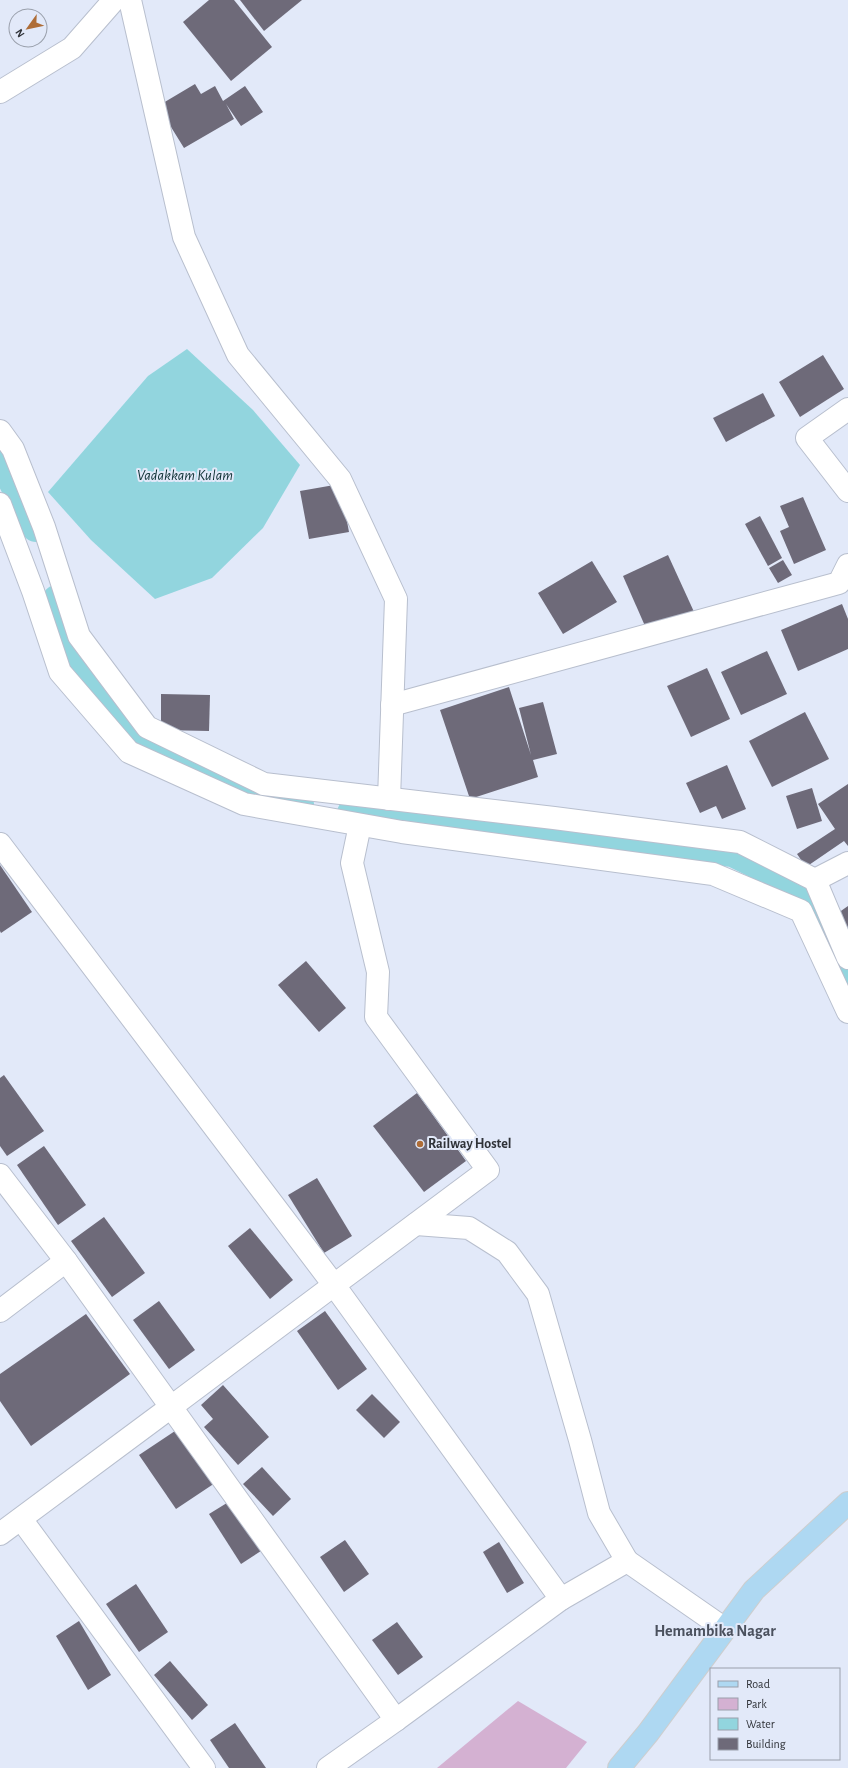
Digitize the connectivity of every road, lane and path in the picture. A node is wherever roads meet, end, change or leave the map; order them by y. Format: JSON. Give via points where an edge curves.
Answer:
{"nodes":[{"id":1,"x":114,"y":0,"type":"edge"},
{"id":2,"x":130,"y":0,"type":"edge"},
{"id":3,"x":0,"y":92,"type":"edge"},
{"id":4,"x":848,"y":409,"type":"edge"},
{"id":5,"x":0,"y":431,"type":"edge"},
{"id":6,"x":848,"y":491,"type":"edge"},
{"id":7,"x":0,"y":504,"type":"edge"},
{"id":8,"x":848,"y":565,"type":"edge"},
{"id":9,"x":392,"y":705,"type":"junction"},
{"id":10,"x":388,"y":799,"type":"junction"},
{"id":11,"x":360,"y":825,"type":"junction"},
{"id":12,"x":0,"y":844,"type":"edge"},
{"id":13,"x":848,"y":863,"type":"edge"},
{"id":14,"x":815,"y":880,"type":"junction"},
{"id":15,"x":848,"y":958,"type":"edge"},
{"id":16,"x":848,"y":1012,"type":"edge"},
{"id":17,"x":0,"y":1175,"type":"edge"},
{"id":18,"x":416,"y":1224,"type":"junction"},
{"id":19,"x":66,"y":1262,"type":"junction"},
{"id":20,"x":334,"y":1285,"type":"junction"},
{"id":21,"x":0,"y":1311,"type":"edge"},
{"id":22,"x":171,"y":1407,"type":"junction"},
{"id":23,"x":848,"y":1503,"type":"edge"},
{"id":24,"x":21,"y":1519,"type":"junction"},
{"id":25,"x":0,"y":1534,"type":"edge"},
{"id":26,"x":627,"y":1561,"type":"junction"},
{"id":27,"x":562,"y":1599,"type":"junction"},
{"id":28,"x":725,"y":1629,"type":"junction"},
{"id":29,"x":396,"y":1720,"type":"junction"},
{"id":30,"x":621,"y":1767,"type":"edge"},
{"id":31,"x":204,"y":1768,"type":"edge"},
{"id":32,"x":328,"y":1768,"type":"edge"}],
"edges":[{"from":1,"to":3,"type":"street","via":[[72,48]]},
{"from":2,"to":9,"type":"street","via":[[184,237],[238,355],[340,479],[396,599]]},
{"from":4,"to":6,"type":"street","via":[[807,438]]},
{"from":5,"to":10,"type":"street","via":[[13,449],[44,527],[79,636],[147,727],[264,784]]},
{"from":7,"to":11,"type":"street","via":[[60,672],[129,752],[244,804]]},
{"from":8,"to":9,"type":"street","via":[[839,583]]},
{"from":9,"to":10,"type":"street"},
{"from":10,"to":14,"type":"street","via":[[740,842]]},
{"from":11,"to":16,"type":"street","via":[[712,874],[801,911]]},
{"from":11,"to":18,"type":"street","via":[[352,863],[378,972],[376,1017],[488,1170]]},
{"from":12,"to":20,"type":"street"},
{"from":13,"to":14,"type":"street"},
{"from":14,"to":15,"type":"street"},
{"from":17,"to":19,"type":"street"},
{"from":18,"to":20,"type":"street"},
{"from":18,"to":26,"type":"street","via":[[469,1228],[507,1252],[538,1294],[599,1514]]},
{"from":19,"to":21,"type":"street"},
{"from":19,"to":22,"type":"street"},
{"from":20,"to":22,"type":"street"},
{"from":20,"to":27,"type":"street"},
{"from":22,"to":24,"type":"street"},
{"from":22,"to":29,"type":"street"},
{"from":23,"to":28,"type":"main road","via":[[754,1590]]},
{"from":24,"to":25,"type":"street"},
{"from":24,"to":31,"type":"street"},
{"from":26,"to":27,"type":"street"},
{"from":26,"to":28,"type":"street"},
{"from":27,"to":29,"type":"street"},
{"from":28,"to":30,"type":"main road"},
{"from":29,"to":32,"type":"street"}]}
